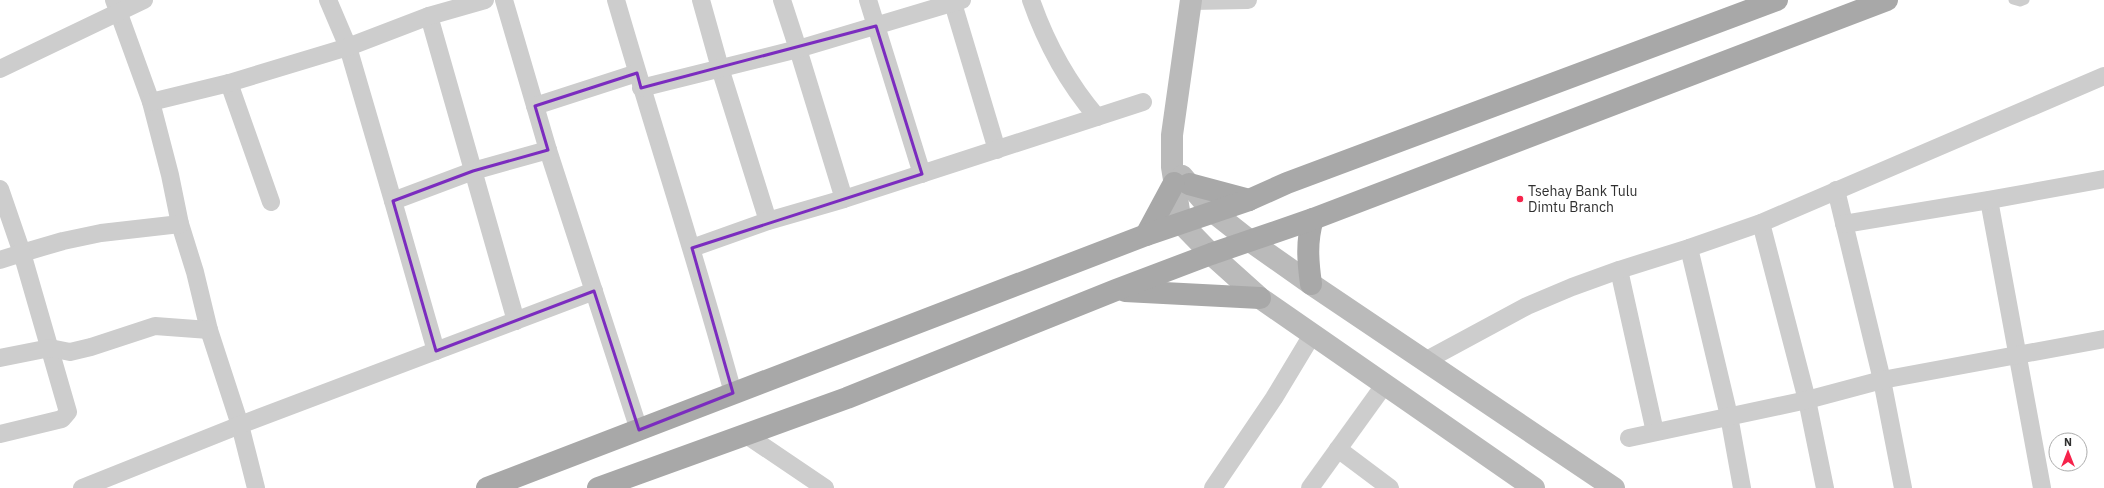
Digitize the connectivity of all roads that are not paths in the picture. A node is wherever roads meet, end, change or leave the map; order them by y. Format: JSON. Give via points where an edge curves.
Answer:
{"nodes":[{"id":1,"x":144,"y":0,"type":"edge"},
{"id":2,"x":328,"y":0,"type":"edge"},
{"id":3,"x":485,"y":0,"type":"edge"},
{"id":4,"x":504,"y":0,"type":"edge"},
{"id":5,"x":616,"y":0,"type":"edge"},
{"id":6,"x":701,"y":0,"type":"edge"},
{"id":7,"x":782,"y":0,"type":"edge"},
{"id":8,"x":868,"y":0,"type":"edge"},
{"id":9,"x":1031,"y":0,"type":"edge"},
{"id":10,"x":1248,"y":0,"type":"edge"},
{"id":11,"x":1777,"y":0,"type":"edge"},
{"id":12,"x":1887,"y":0,"type":"edge"},
{"id":13,"x":2013,"y":0,"type":"edge"},
{"id":14,"x":2025,"y":0,"type":"edge"},
{"id":15,"x":956,"y":1,"type":"edge"},
{"id":16,"x":1191,"y":1,"type":"edge"},
{"id":17,"x":116,"y":6,"type":"edge"},
{"id":18,"x":430,"y":16,"type":"junction"},
{"id":19,"x":876,"y":26,"type":"junction"},
{"id":20,"x":348,"y":47,"type":"junction"},
{"id":21,"x":798,"y":49,"type":"junction"},
{"id":22,"x":720,"y":68,"type":"junction"},
{"id":23,"x":0,"y":69,"type":"edge"},
{"id":24,"x":2104,"y":76,"type":"edge"},
{"id":25,"x":639,"y":80,"type":"junction"},
{"id":26,"x":229,"y":83,"type":"junction"},
{"id":27,"x":151,"y":102,"type":"junction"},
{"id":28,"x":1143,"y":102,"type":"dead end"},
{"id":29,"x":535,"y":106,"type":"junction"},
{"id":30,"x":1097,"y":117,"type":"junction"},
{"id":31,"x":548,"y":150,"type":"junction"},
{"id":32,"x":997,"y":150,"type":"junction"},
{"id":33,"x":473,"y":171,"type":"junction"},
{"id":34,"x":922,"y":174,"type":"junction"},
{"id":35,"x":1178,"y":178,"type":"junction"},
{"id":36,"x":2104,"y":179,"type":"edge"},
{"id":37,"x":0,"y":189,"type":"edge"},
{"id":38,"x":1836,"y":190,"type":"junction"},
{"id":39,"x":844,"y":199,"type":"junction"},
{"id":40,"x":1249,"y":200,"type":"junction"},
{"id":41,"x":1989,"y":200,"type":"junction"},
{"id":42,"x":393,"y":201,"type":"junction"},
{"id":43,"x":272,"y":202,"type":"dead end"},
{"id":44,"x":1212,"y":212,"type":"junction"},
{"id":45,"x":1313,"y":219,"type":"junction"},
{"id":46,"x":768,"y":222,"type":"junction"},
{"id":47,"x":1760,"y":222,"type":"junction"},
{"id":48,"x":1181,"y":223,"type":"junction"},
{"id":49,"x":180,"y":224,"type":"junction"},
{"id":50,"x":1844,"y":224,"type":"junction"},
{"id":51,"x":1146,"y":235,"type":"junction"},
{"id":52,"x":1250,"y":241,"type":"junction"},
{"id":53,"x":692,"y":248,"type":"junction"},
{"id":54,"x":1689,"y":248,"type":"junction"},
{"id":55,"x":22,"y":253,"type":"junction"},
{"id":56,"x":1211,"y":254,"type":"junction"},
{"id":57,"x":0,"y":260,"type":"edge"},
{"id":58,"x":1619,"y":270,"type":"junction"},
{"id":59,"x":1310,"y":284,"type":"junction"},
{"id":60,"x":1116,"y":290,"type":"junction"},
{"id":61,"x":594,"y":291,"type":"junction"},
{"id":62,"x":1260,"y":298,"type":"junction"},
{"id":63,"x":516,"y":321,"type":"junction"},
{"id":64,"x":209,"y":330,"type":"junction"},
{"id":65,"x":1312,"y":335,"type":"junction"},
{"id":66,"x":2104,"y":339,"type":"edge"},
{"id":67,"x":50,"y":348,"type":"junction"},
{"id":68,"x":436,"y":351,"type":"junction"},
{"id":69,"x":2016,"y":355,"type":"junction"},
{"id":70,"x":0,"y":358,"type":"edge"},
{"id":71,"x":1425,"y":361,"type":"junction"},
{"id":72,"x":1882,"y":380,"type":"junction"},
{"id":73,"x":1385,"y":384,"type":"junction"},
{"id":74,"x":733,"y":393,"type":"junction"},
{"id":75,"x":1807,"y":400,"type":"junction"},
{"id":76,"x":1729,"y":416,"type":"junction"},
{"id":77,"x":240,"y":425,"type":"junction"},
{"id":78,"x":639,"y":430,"type":"junction"},
{"id":79,"x":1655,"y":432,"type":"junction"},
{"id":80,"x":0,"y":434,"type":"edge"},
{"id":81,"x":745,"y":434,"type":"junction"},
{"id":82,"x":1629,"y":438,"type":"dead end"},
{"id":83,"x":1338,"y":449,"type":"junction"},
{"id":84,"x":82,"y":488,"type":"edge"},
{"id":85,"x":256,"y":488,"type":"edge"},
{"id":86,"x":487,"y":488,"type":"edge"},
{"id":87,"x":598,"y":488,"type":"edge"},
{"id":88,"x":825,"y":488,"type":"edge"},
{"id":89,"x":1213,"y":488,"type":"edge"},
{"id":90,"x":1310,"y":488,"type":"edge"},
{"id":91,"x":1390,"y":488,"type":"edge"},
{"id":92,"x":1534,"y":488,"type":"edge"},
{"id":93,"x":1614,"y":488,"type":"edge"},
{"id":94,"x":1742,"y":488,"type":"edge"},
{"id":95,"x":1825,"y":488,"type":"edge"},
{"id":96,"x":1903,"y":488,"type":"edge"},
{"id":97,"x":2042,"y":488,"type":"edge"}],
"edges":[{"from":1,"to":17,"type":"street"},
{"from":2,"to":20,"type":"street"},
{"from":3,"to":18,"type":"street"},
{"from":4,"to":29,"type":"street"},
{"from":5,"to":25,"type":"street"},
{"from":6,"to":22,"type":"street"},
{"from":7,"to":21,"type":"street"},
{"from":8,"to":19,"type":"street"},
{"from":9,"to":30,"type":"street","via":[[1042,33],[1078,95]]},
{"from":10,"to":16,"type":"street"},
{"from":11,"to":40,"type":"main road","via":[[1287,183]]},
{"from":12,"to":45,"type":"main road"},
{"from":13,"to":14,"type":"lane"},
{"from":15,"to":19,"type":"street"},
{"from":15,"to":32,"type":"street"},
{"from":16,"to":35,"type":"main road","via":[[1174,118]]},
{"from":17,"to":23,"type":"street"},
{"from":17,"to":27,"type":"street"},
{"from":18,"to":20,"type":"street"},
{"from":18,"to":33,"type":"street"},
{"from":19,"to":21,"type":"street"},
{"from":19,"to":34,"type":"street"},
{"from":20,"to":26,"type":"street"},
{"from":20,"to":42,"type":"street"},
{"from":21,"to":22,"type":"street"},
{"from":21,"to":39,"type":"street"},
{"from":22,"to":25,"type":"street"},
{"from":22,"to":46,"type":"street"},
{"from":24,"to":38,"type":"street"},
{"from":25,"to":29,"type":"street"},
{"from":25,"to":53,"type":"street"},
{"from":26,"to":27,"type":"street"},
{"from":26,"to":43,"type":"street"},
{"from":27,"to":49,"type":"street"},
{"from":28,"to":30,"type":"street"},
{"from":29,"to":31,"type":"street"},
{"from":30,"to":32,"type":"street"},
{"from":31,"to":33,"type":"street"},
{"from":31,"to":61,"type":"street"},
{"from":32,"to":34,"type":"street"},
{"from":33,"to":42,"type":"street"},
{"from":33,"to":63,"type":"street"},
{"from":34,"to":39,"type":"street"},
{"from":35,"to":40,"type":"main road"},
{"from":35,"to":44,"type":"main road"},
{"from":35,"to":48,"type":"main road"},
{"from":35,"to":51,"type":"main road"},
{"from":36,"to":41,"type":"street"},
{"from":37,"to":55,"type":"street"},
{"from":38,"to":47,"type":"street"},
{"from":38,"to":50,"type":"street"},
{"from":39,"to":46,"type":"street"},
{"from":40,"to":44,"type":"main road"},
{"from":41,"to":50,"type":"street"},
{"from":41,"to":69,"type":"street"},
{"from":42,"to":68,"type":"street"},
{"from":44,"to":48,"type":"main road"},
{"from":44,"to":52,"type":"main road"},
{"from":45,"to":52,"type":"main road"},
{"from":45,"to":59,"type":"main road","via":[[1308,245]]},
{"from":46,"to":53,"type":"street"},
{"from":47,"to":54,"type":"street"},
{"from":47,"to":75,"type":"street"},
{"from":48,"to":51,"type":"main road"},
{"from":48,"to":56,"type":"main road"},
{"from":49,"to":55,"type":"street","via":[[101,233]]},
{"from":49,"to":64,"type":"street"},
{"from":50,"to":72,"type":"street"},
{"from":51,"to":74,"type":"main road"},
{"from":52,"to":56,"type":"main road"},
{"from":52,"to":59,"type":"main road"},
{"from":53,"to":74,"type":"street"},
{"from":54,"to":58,"type":"street"},
{"from":54,"to":76,"type":"street"},
{"from":55,"to":57,"type":"street"},
{"from":55,"to":67,"type":"street"},
{"from":56,"to":60,"type":"main road"},
{"from":56,"to":62,"type":"main road"},
{"from":58,"to":71,"type":"street","via":[[1527,306]]},
{"from":58,"to":79,"type":"street"},
{"from":59,"to":71,"type":"main road"},
{"from":60,"to":62,"type":"main road"},
{"from":60,"to":81,"type":"main road","via":[[847,398]]},
{"from":61,"to":63,"type":"street"},
{"from":61,"to":78,"type":"street"},
{"from":62,"to":65,"type":"main road"},
{"from":63,"to":68,"type":"street"},
{"from":64,"to":67,"type":"street","via":[[155,326],[91,348],[70,352]]},
{"from":64,"to":77,"type":"street"},
{"from":65,"to":73,"type":"main road"},
{"from":65,"to":89,"type":"street","via":[[1274,398]]},
{"from":66,"to":69,"type":"street"},
{"from":67,"to":70,"type":"street"},
{"from":67,"to":80,"type":"street","via":[[68,412],[62,419]]},
{"from":68,"to":77,"type":"street"},
{"from":69,"to":72,"type":"street"},
{"from":69,"to":97,"type":"street"},
{"from":71,"to":93,"type":"main road"},
{"from":72,"to":75,"type":"street"},
{"from":72,"to":96,"type":"street"},
{"from":73,"to":83,"type":"street"},
{"from":73,"to":92,"type":"main road"},
{"from":74,"to":78,"type":"main road"},
{"from":75,"to":76,"type":"street"},
{"from":75,"to":95,"type":"street"},
{"from":76,"to":79,"type":"street"},
{"from":76,"to":94,"type":"street"},
{"from":77,"to":84,"type":"street"},
{"from":77,"to":85,"type":"street"},
{"from":78,"to":86,"type":"main road"},
{"from":79,"to":82,"type":"street"},
{"from":81,"to":87,"type":"main road"},
{"from":81,"to":88,"type":"street"},
{"from":83,"to":90,"type":"street"},
{"from":83,"to":91,"type":"street"}]}
